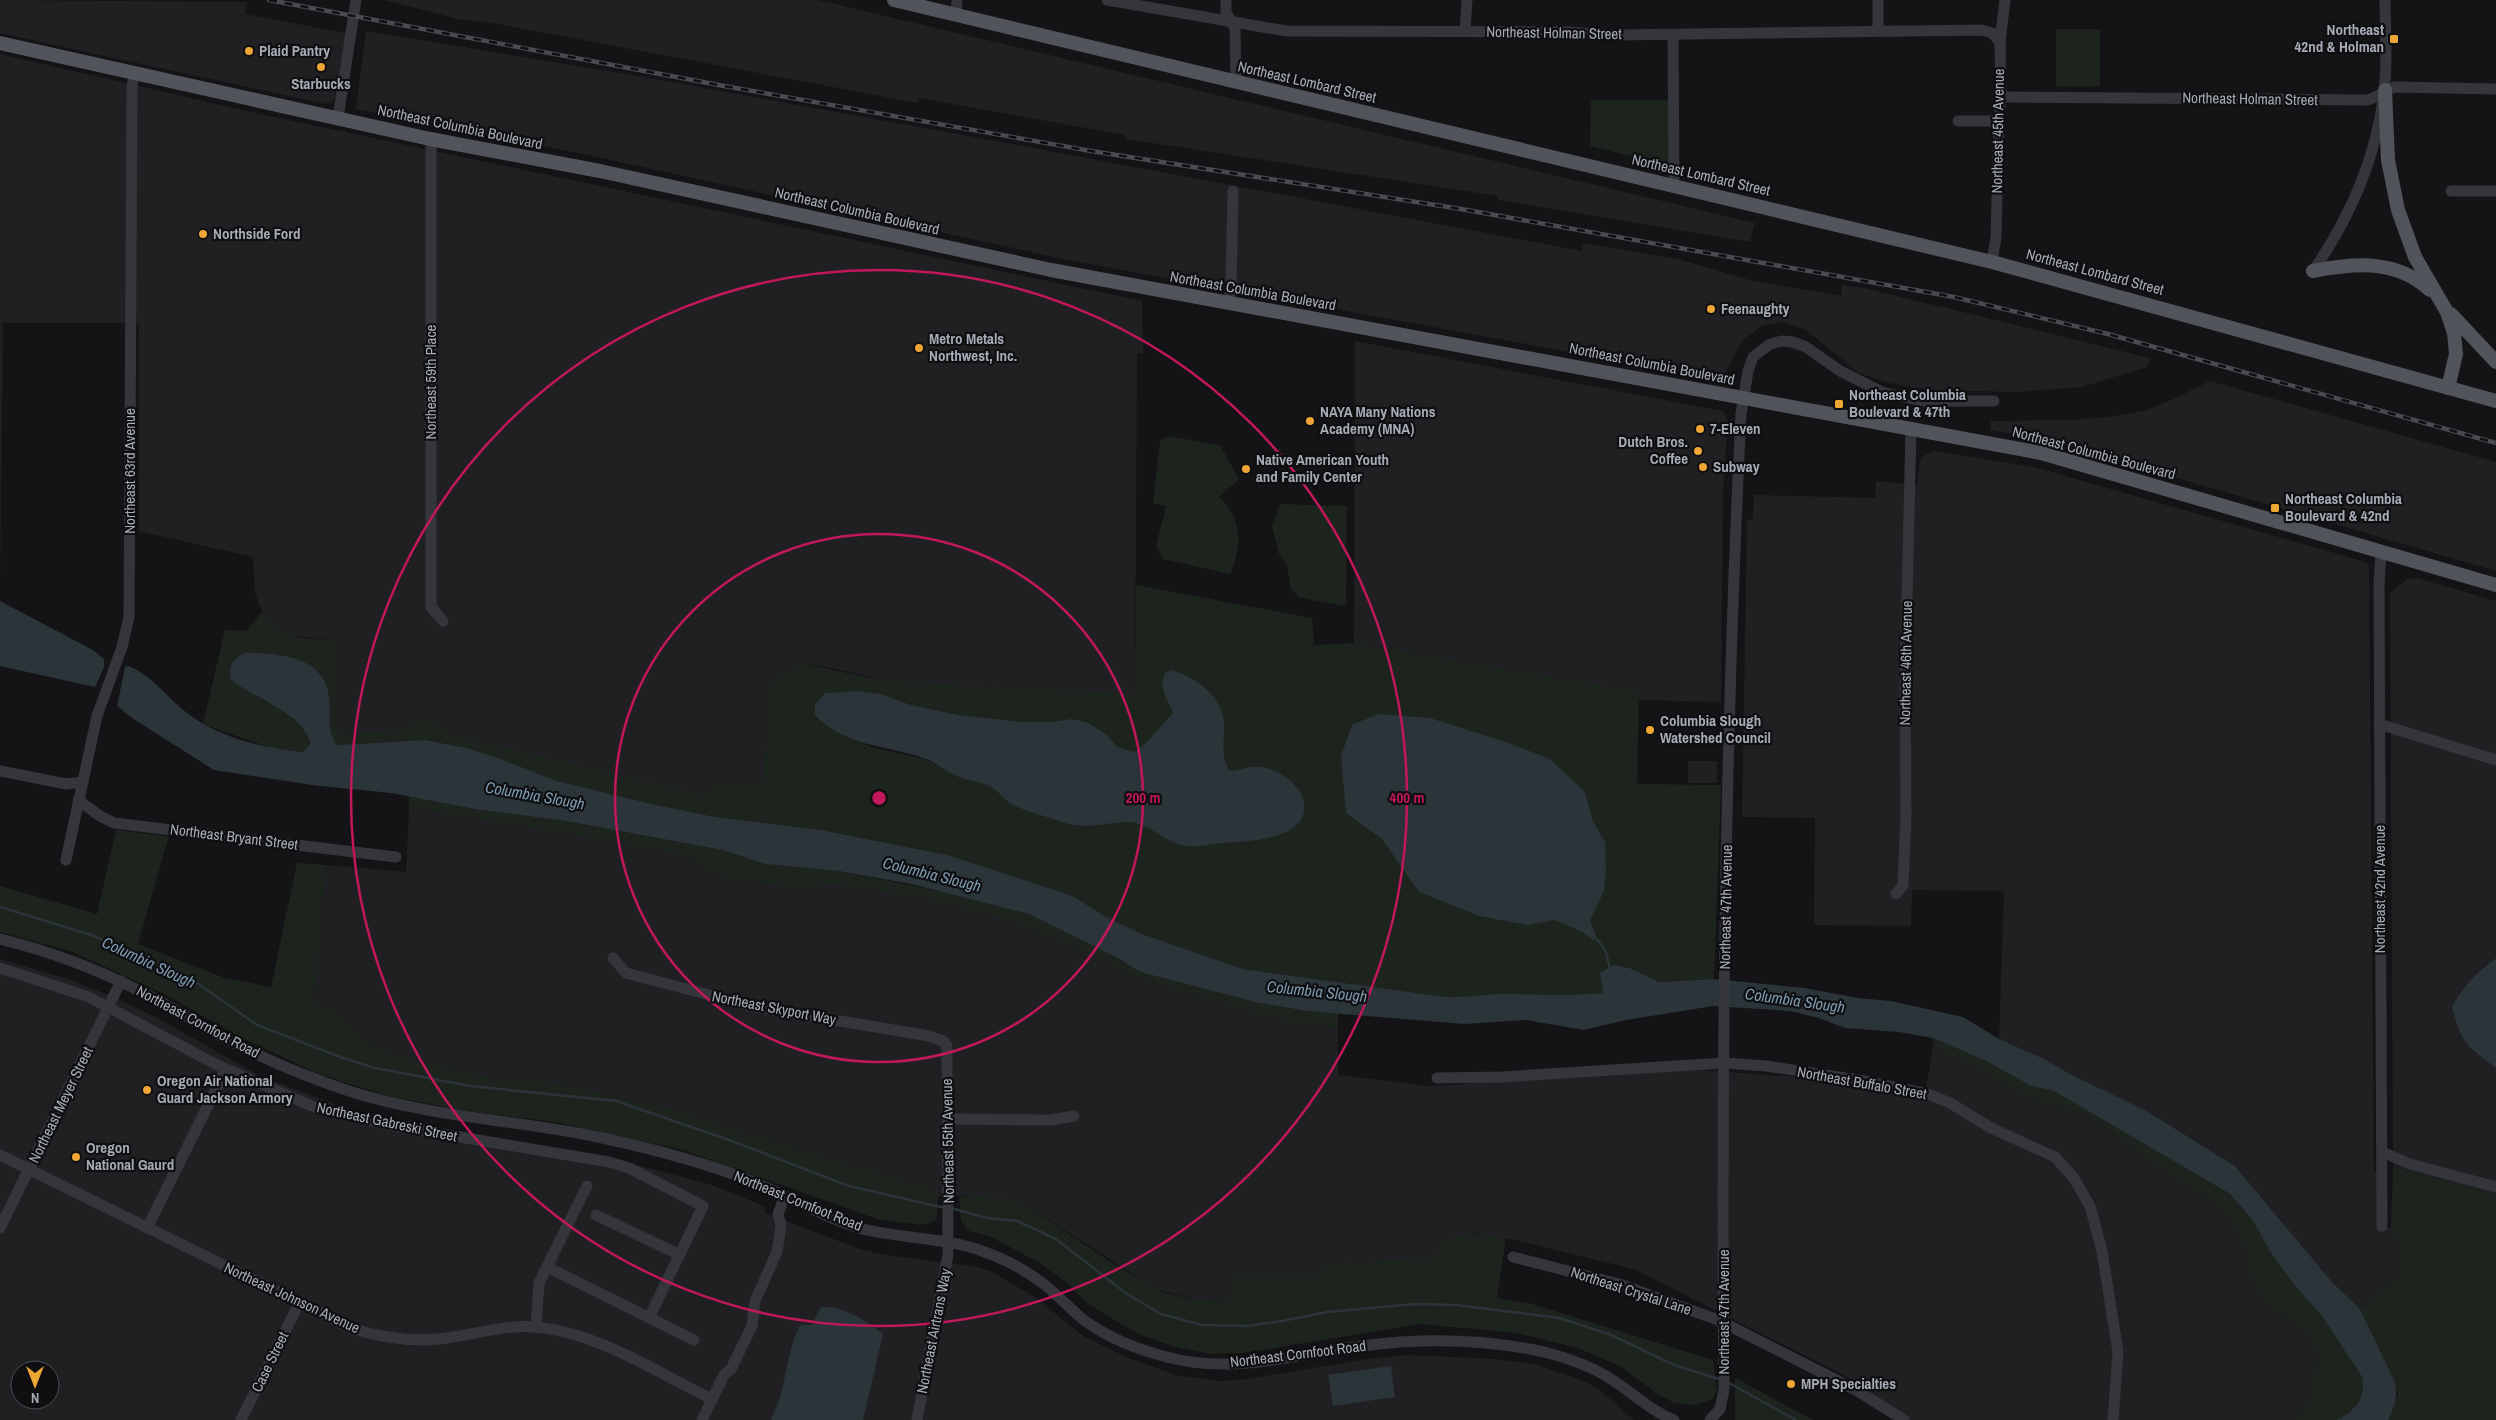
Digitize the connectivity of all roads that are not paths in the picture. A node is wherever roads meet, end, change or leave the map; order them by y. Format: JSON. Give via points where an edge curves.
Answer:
{"nodes":[{"id":1,"x":356,"y":0,"type":"edge"},
{"id":2,"x":894,"y":0,"type":"edge"},
{"id":3,"x":957,"y":0,"type":"edge"},
{"id":4,"x":1107,"y":0,"type":"edge"},
{"id":5,"x":1226,"y":0,"type":"edge"},
{"id":6,"x":1466,"y":0,"type":"edge"},
{"id":7,"x":1878,"y":0,"type":"edge"},
{"id":8,"x":2005,"y":0,"type":"edge"},
{"id":9,"x":2385,"y":0,"type":"edge"},
{"id":10,"x":956,"y":15,"type":"junction"},
{"id":11,"x":1231,"y":22,"type":"junction"},
{"id":12,"x":1465,"y":31,"type":"junction"},
{"id":13,"x":1878,"y":31,"type":"junction"},
{"id":14,"x":1673,"y":35,"type":"junction"},
{"id":15,"x":2000,"y":42,"type":"junction"},
{"id":16,"x":0,"y":43,"type":"edge"},
{"id":17,"x":134,"y":73,"type":"junction"},
{"id":18,"x":1236,"y":82,"type":"junction"},
{"id":19,"x":2496,"y":89,"type":"edge"},
{"id":20,"x":2385,"y":90,"type":"junction"},
{"id":21,"x":2001,"y":97,"type":"junction"},
{"id":22,"x":338,"y":118,"type":"junction"},
{"id":23,"x":1958,"y":121,"type":"dead end"},
{"id":24,"x":1998,"y":121,"type":"junction"},
{"id":25,"x":430,"y":139,"type":"junction"},
{"id":26,"x":1674,"y":186,"type":"junction"},
{"id":27,"x":1233,"y":191,"type":"dead end"},
{"id":28,"x":2451,"y":191,"type":"dead end"},
{"id":29,"x":2496,"y":192,"type":"edge"},
{"id":30,"x":1992,"y":262,"type":"junction"},
{"id":31,"x":2313,"y":271,"type":"joint"},
{"id":32,"x":2438,"y":299,"type":"junction"},
{"id":33,"x":1229,"y":302,"type":"junction"},
{"id":34,"x":2496,"y":362,"type":"edge"},
{"id":35,"x":2448,"y":388,"type":"junction"},
{"id":36,"x":1744,"y":398,"type":"junction"},
{"id":37,"x":1994,"y":401,"type":"dead end"},
{"id":38,"x":2496,"y":401,"type":"edge"},
{"id":39,"x":1911,"y":429,"type":"junction"},
{"id":40,"x":2381,"y":552,"type":"junction"},
{"id":41,"x":2496,"y":586,"type":"edge"},
{"id":42,"x":443,"y":621,"type":"dead end"},
{"id":43,"x":2379,"y":724,"type":"junction"},
{"id":44,"x":2496,"y":760,"type":"edge"},
{"id":45,"x":0,"y":771,"type":"edge"},
{"id":46,"x":83,"y":782,"type":"junction"},
{"id":47,"x":78,"y":800,"type":"junction"},
{"id":48,"x":396,"y":857,"type":"dead end"},
{"id":49,"x":66,"y":860,"type":"dead end"},
{"id":50,"x":1896,"y":894,"type":"dead end"},
{"id":51,"x":0,"y":939,"type":"edge"},
{"id":52,"x":612,"y":958,"type":"dead end"},
{"id":53,"x":0,"y":968,"type":"edge"},
{"id":54,"x":121,"y":981,"type":"junction"},
{"id":55,"x":110,"y":1007,"type":"junction"},
{"id":56,"x":943,"y":1041,"type":"joint"},
{"id":57,"x":1724,"y":1063,"type":"junction"},
{"id":58,"x":226,"y":1069,"type":"junction"},
{"id":59,"x":1437,"y":1078,"type":"dead end"},
{"id":60,"x":1074,"y":1116,"type":"dead end"},
{"id":61,"x":948,"y":1120,"type":"junction"},
{"id":62,"x":2382,"y":1152,"type":"junction"},
{"id":63,"x":0,"y":1155,"type":"edge"},
{"id":64,"x":29,"y":1169,"type":"junction"},
{"id":65,"x":587,"y":1186,"type":"dead end"},
{"id":66,"x":2496,"y":1187,"type":"edge"},
{"id":67,"x":785,"y":1196,"type":"junction"},
{"id":68,"x":596,"y":1215,"type":"dead end"},
{"id":69,"x":2382,"y":1226,"type":"dead end"},
{"id":70,"x":0,"y":1228,"type":"edge"},
{"id":71,"x":147,"y":1228,"type":"junction"},
{"id":72,"x":949,"y":1243,"type":"junction"},
{"id":73,"x":680,"y":1255,"type":"junction"},
{"id":74,"x":1513,"y":1257,"type":"dead end"},
{"id":75,"x":547,"y":1267,"type":"junction"},
{"id":76,"x":299,"y":1303,"type":"junction"},
{"id":77,"x":650,"y":1318,"type":"junction"},
{"id":78,"x":1724,"y":1323,"type":"junction"},
{"id":79,"x":536,"y":1327,"type":"junction"},
{"id":80,"x":694,"y":1340,"type":"dead end"},
{"id":81,"x":712,"y":1399,"type":"junction"},
{"id":82,"x":1713,"y":1417,"type":"edge"},
{"id":83,"x":241,"y":1420,"type":"edge"},
{"id":84,"x":702,"y":1420,"type":"edge"},
{"id":85,"x":917,"y":1420,"type":"edge"},
{"id":86,"x":1674,"y":1420,"type":"edge"},
{"id":87,"x":1904,"y":1420,"type":"edge"},
{"id":88,"x":2113,"y":1420,"type":"edge"}],
"edges":[{"from":1,"to":22,"type":"street"},
{"from":2,"to":10,"type":"main road","name":"Northeast Lombard Street"},
{"from":3,"to":10,"type":"street"},
{"from":4,"to":11,"type":"street","name":"Northeast Holman Street"},
{"from":5,"to":11,"type":"street","via":[[1226,12]]},
{"from":6,"to":12,"type":"street"},
{"from":7,"to":13,"type":"street"},
{"from":8,"to":15,"type":"street","name":"Northeast 45th Avenue"},
{"from":9,"to":20,"type":"street"},
{"from":10,"to":18,"type":"main road","name":"Northeast Lombard Street"},
{"from":11,"to":12,"type":"street","name":"Northeast Holman Street","via":[[1286,30]]},
{"from":11,"to":18,"type":"street","via":[[1236,34]]},
{"from":12,"to":14,"type":"street","name":"Northeast Holman Street"},
{"from":13,"to":14,"type":"street","name":"Northeast Holman Street"},
{"from":13,"to":15,"type":"street","name":"Northeast Holman Street","via":[[1981,30],[1992,33]]},
{"from":14,"to":26,"type":"street"},
{"from":15,"to":21,"type":"street","name":"Northeast 45th Avenue"},
{"from":16,"to":17,"type":"main road","name":"Northeast Columbia Boulevard"},
{"from":17,"to":22,"type":"main road","name":"Northeast Columbia Boulevard"},
{"from":17,"to":46,"type":"street","name":"Northeast 63rd Avenue","via":[[129,617],[97,716]]},
{"from":18,"to":26,"type":"main road","name":"Northeast Lombard Street"},
{"from":19,"to":20,"type":"street","name":"Northeast Holman Street","via":[[2396,87]]},
{"from":20,"to":21,"type":"street","name":"Northeast Holman Street","via":[[2366,100]]},
{"from":20,"to":31,"type":"street","via":[[2357,194],[2344,222]]},
{"from":20,"to":32,"type":"main road","via":[[2388,160],[2396,201],[2415,257]]},
{"from":21,"to":24,"type":"street","name":"Northeast 45th Avenue"},
{"from":22,"to":25,"type":"main road","name":"Northeast Columbia Boulevard"},
{"from":23,"to":24,"type":"street"},
{"from":24,"to":30,"type":"street","name":"Northeast 45th Avenue","via":[[1996,237]]},
{"from":25,"to":33,"type":"main road","name":"Northeast Columbia Boulevard","via":[[600,171],[1024,265]]},
{"from":25,"to":42,"type":"street","name":"Northeast 59th Place","via":[[430,607]]},
{"from":26,"to":30,"type":"main road","name":"Northeast Lombard Street"},
{"from":27,"to":33,"type":"street"},
{"from":28,"to":29,"type":"street"},
{"from":30,"to":35,"type":"main road","name":"Northeast Lombard Street"},
{"from":31,"to":32,"type":"main road","via":[[2358,264],[2387,267],[2419,281]]},
{"from":32,"to":34,"type":"main road"},
{"from":32,"to":35,"type":"main road","via":[[2449,318],[2456,342],[2456,361]]},
{"from":33,"to":36,"type":"main road","name":"Northeast Columbia Boulevard"},
{"from":35,"to":38,"type":"main road","name":"Northeast Lombard Street"},
{"from":36,"to":37,"type":"street","via":[[1753,356],[1770,344],[1788,341],[1806,347],[1840,372],[1884,393],[1924,401]]},
{"from":36,"to":39,"type":"main road","name":"Northeast Columbia Boulevard"},
{"from":36,"to":57,"type":"street","name":"Northeast 47th Avenue","via":[[1736,523]]},
{"from":39,"to":40,"type":"main road","name":"Northeast Columbia Boulevard","via":[[2066,459]]},
{"from":39,"to":50,"type":"street","name":"Northeast 46th Avenue","via":[[1905,687],[1906,816],[1903,885]]},
{"from":40,"to":41,"type":"main road","name":"Northeast Columbia Boulevard"},
{"from":40,"to":43,"type":"street","name":"Northeast 42nd Avenue"},
{"from":43,"to":44,"type":"street"},
{"from":43,"to":62,"type":"street","name":"Northeast 42nd Avenue"},
{"from":45,"to":46,"type":"street","via":[[66,784]]},
{"from":46,"to":47,"type":"street","name":"Northeast 63rd Avenue"},
{"from":47,"to":48,"type":"street","name":"Northeast Bryant Street","via":[[114,823]]},
{"from":47,"to":49,"type":"street","name":"Northeast 63rd Avenue"},
{"from":51,"to":54,"type":"street","name":"Northeast Cornfoot Road","via":[[52,953]]},
{"from":52,"to":56,"type":"street","name":"Northeast Skyport Way","via":[[626,974],[750,1006]]},
{"from":53,"to":55,"type":"street","name":"Northeast Gabreski Street"},
{"from":54,"to":55,"type":"street","name":"Northeast Meyer Street"},
{"from":54,"to":67,"type":"street","name":"Northeast Cornfoot Road","via":[[257,1054],[353,1092],[434,1112],[615,1141],[711,1166]]},
{"from":55,"to":58,"type":"street","name":"Northeast Gabreski Street"},
{"from":55,"to":64,"type":"street","name":"Northeast Meyer Street"},
{"from":56,"to":61,"type":"street","name":"Northeast 55th Avenue","via":[[947,1050]]},
{"from":57,"to":59,"type":"street","name":"Northeast Buffalo Street"},
{"from":57,"to":78,"type":"street","name":"Northeast 47th Avenue"},
{"from":57,"to":88,"type":"street","name":"Northeast Buffalo Street","via":[[1841,1077],[1928,1094],[1991,1128],[2055,1156],[2090,1206],[2102,1251],[2118,1352]]},
{"from":58,"to":71,"type":"street"},
{"from":58,"to":73,"type":"street","name":"Northeast Gabreski Street","via":[[312,1106],[389,1126],[630,1168],[703,1206]]},
{"from":60,"to":61,"type":"street","via":[[1050,1120]]},
{"from":61,"to":72,"type":"street","name":"Northeast 55th Avenue"},
{"from":62,"to":66,"type":"street","via":[[2410,1164]]},
{"from":62,"to":69,"type":"street","name":"Northeast 42nd Avenue"},
{"from":63,"to":64,"type":"street","name":"Northeast Johnson Avenue"},
{"from":64,"to":70,"type":"street","name":"Northeast Meyer Street"},
{"from":64,"to":71,"type":"street","name":"Northeast Johnson Avenue"},
{"from":65,"to":75,"type":"street"},
{"from":67,"to":72,"type":"street","name":"Northeast Cornfoot Road","via":[[858,1227]]},
{"from":67,"to":81,"type":"street","via":[[778,1214],[781,1225],[777,1252],[755,1301],[752,1326]]},
{"from":68,"to":73,"type":"street"},
{"from":71,"to":76,"type":"street","name":"Northeast Johnson Avenue"},
{"from":72,"to":85,"type":"street","name":"Northeast Airtrans Way"},
{"from":72,"to":86,"type":"street","name":"Northeast Cornfoot Road","via":[[978,1249],[1012,1263],[1036,1278],[1099,1330],[1169,1358],[1238,1364],[1411,1341],[1502,1345],[1544,1352],[1592,1368],[1656,1412]]},
{"from":73,"to":77,"type":"street"},
{"from":74,"to":78,"type":"street","name":"Northeast Crystal Lane","via":[[1619,1284]]},
{"from":75,"to":77,"type":"street"},
{"from":75,"to":79,"type":"street","via":[[538,1290]]},
{"from":76,"to":79,"type":"street","name":"Northeast Johnson Avenue","via":[[351,1328],[396,1340],[437,1340],[495,1329]]},
{"from":76,"to":83,"type":"street","name":"Case Street"},
{"from":77,"to":80,"type":"street"},
{"from":78,"to":82,"type":"street","name":"Northeast 47th Avenue","via":[[1724,1389],[1722,1402]]},
{"from":78,"to":87,"type":"street","name":"Northeast Crystal Lane","via":[[1856,1390]]},
{"from":79,"to":81,"type":"street","name":"Northeast Johnson Avenue","via":[[575,1334],[593,1341]]},
{"from":81,"to":84,"type":"street"}]}
